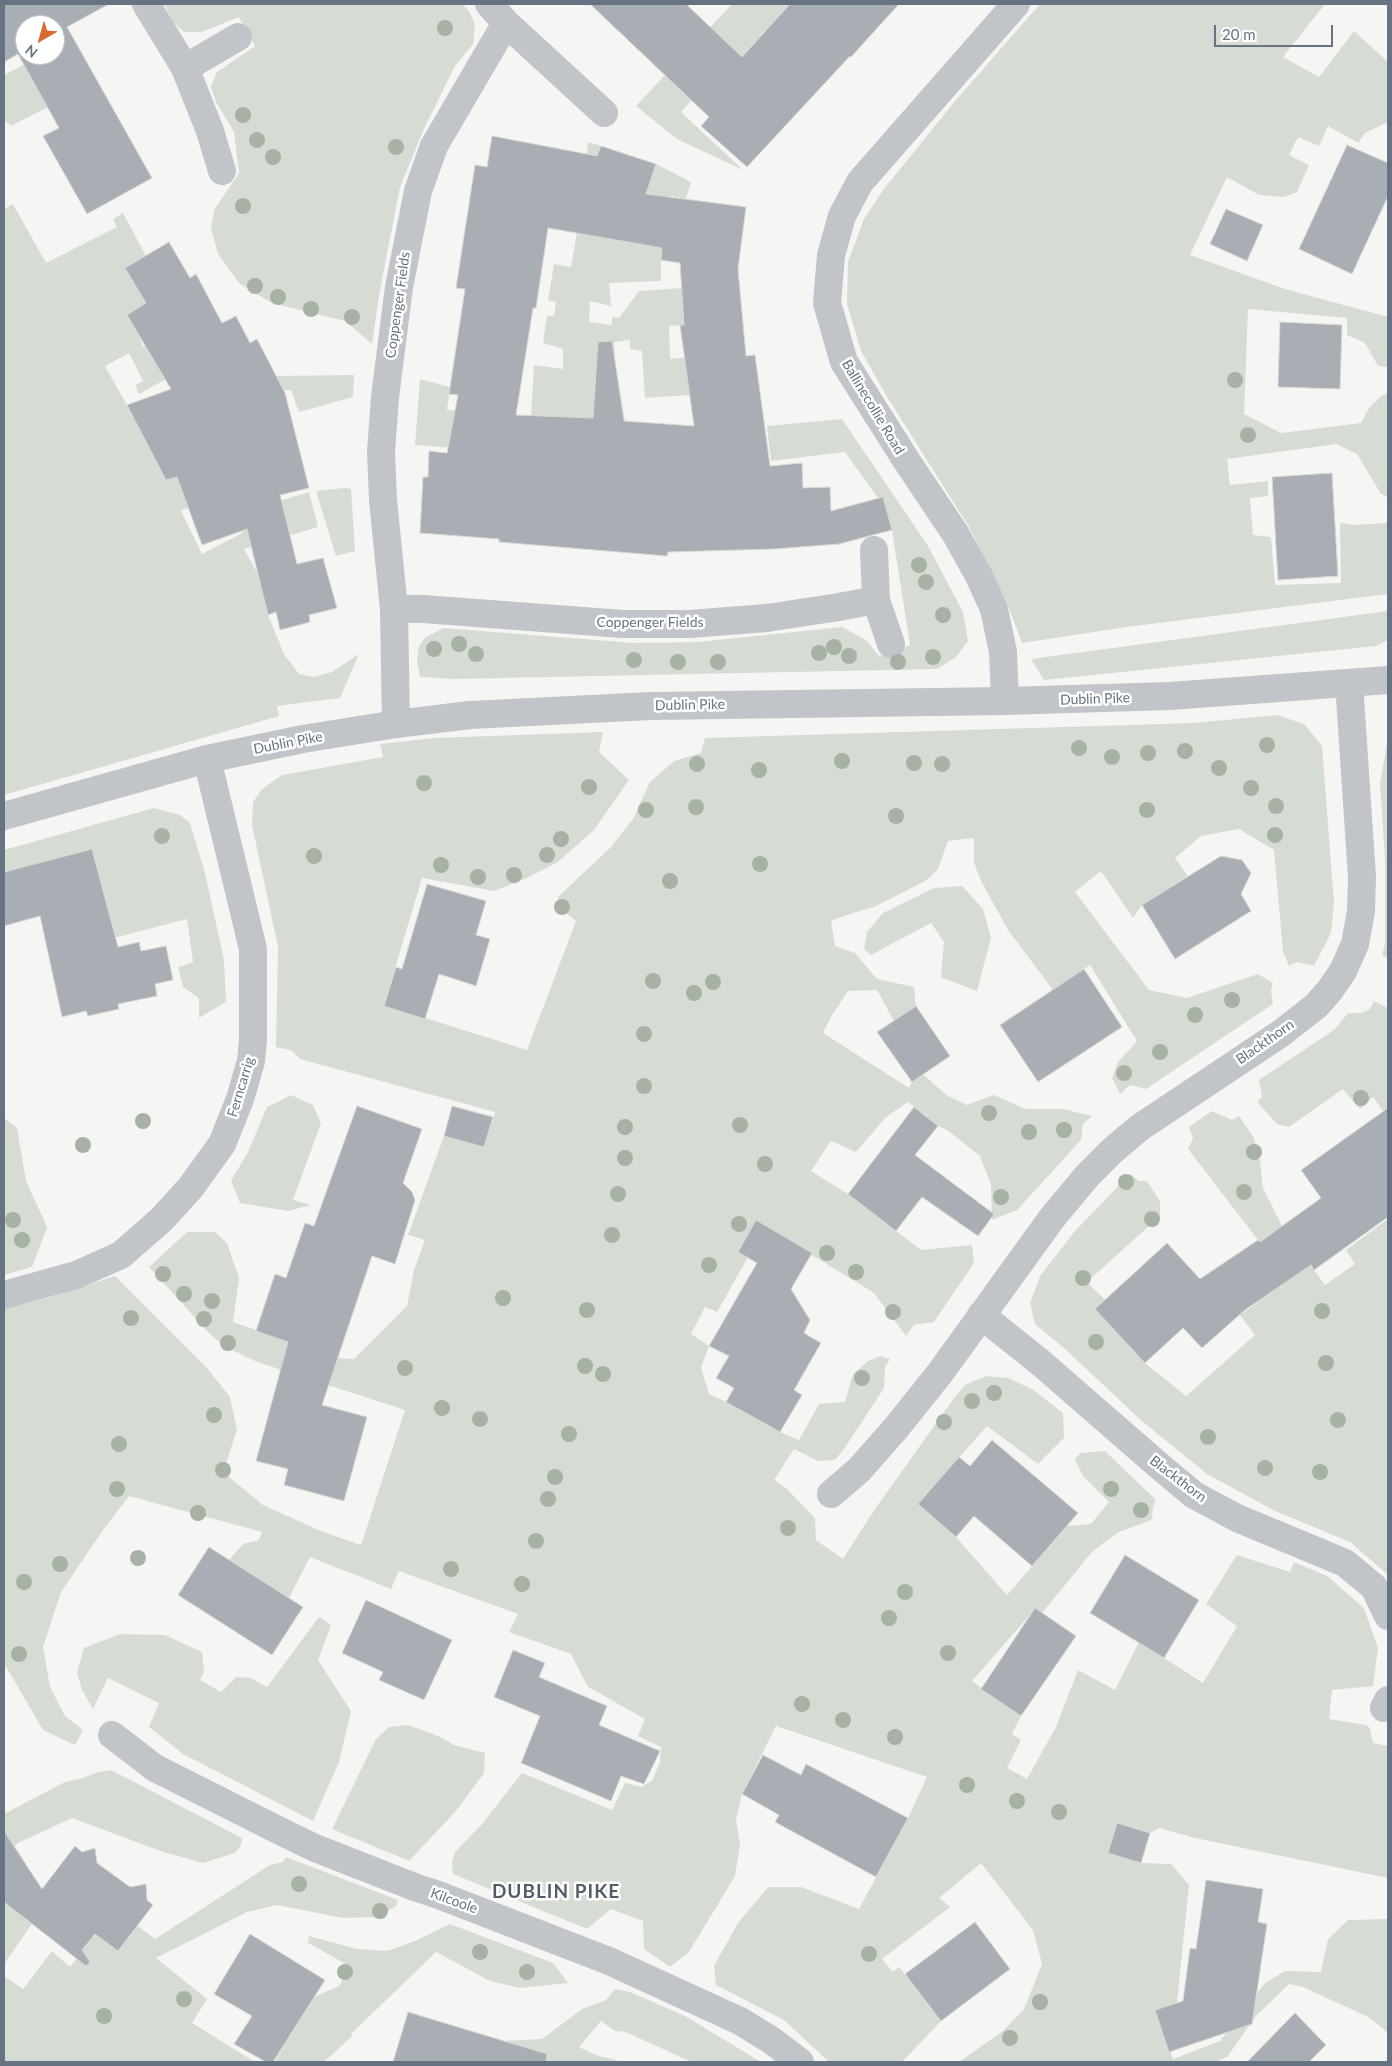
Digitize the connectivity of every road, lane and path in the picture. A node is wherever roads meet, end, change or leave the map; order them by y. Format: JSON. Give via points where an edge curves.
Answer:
{"nodes":[{"id":1,"x":146,"y":4,"type":"edge"},
{"id":2,"x":1016,"y":4,"type":"edge"},
{"id":3,"x":498,"y":13,"type":"edge"},
{"id":4,"x":238,"y":36,"type":"dead end"},
{"id":5,"x":185,"y":68,"type":"junction"},
{"id":6,"x":604,"y":113,"type":"dead end"},
{"id":7,"x":222,"y":171,"type":"dead end"},
{"id":8,"x":874,"y":550,"type":"dead end"},
{"id":9,"x":876,"y":600,"type":"junction"},
{"id":10,"x":394,"y":610,"type":"junction"},
{"id":11,"x":891,"y":644,"type":"dead end"},
{"id":12,"x":1388,"y":680,"type":"edge"},
{"id":13,"x":1349,"y":683,"type":"junction"},
{"id":14,"x":1005,"y":701,"type":"junction"},
{"id":15,"x":396,"y":724,"type":"junction"},
{"id":16,"x":207,"y":760,"type":"junction"},
{"id":17,"x":4,"y":816,"type":"edge"},
{"id":18,"x":4,"y":1295,"type":"edge"},
{"id":19,"x":981,"y":1315,"type":"junction"},
{"id":20,"x":831,"y":1494,"type":"dead end"},
{"id":21,"x":1388,"y":1616,"type":"edge"},
{"id":22,"x":112,"y":1735,"type":"dead end"},
{"id":23,"x":800,"y":2062,"type":"edge"}],
"edges":[{"from":1,"to":5,"type":"street"},
{"from":2,"to":14,"type":"street","name":"Ballinecollie Road","via":[[860,182],[842,216],[831,256],[827,303],[844,362],[955,533],[994,609],[1003,652]]},
{"from":3,"to":6,"type":"street","name":"Coppenger Fields"},
{"from":3,"to":10,"type":"street","name":"Coppenger Fields","via":[[434,146],[418,192],[399,286],[381,452],[382,500]]},
{"from":4,"to":5,"type":"street"},
{"from":5,"to":7,"type":"street"},
{"from":8,"to":9,"type":"street"},
{"from":9,"to":10,"type":"street","name":"Coppenger Fields","via":[[767,618],[689,624],[624,624],[423,609]]},
{"from":9,"to":11,"type":"street"},
{"from":10,"to":15,"type":"street","name":"Coppenger Fields"},
{"from":12,"to":13,"type":"street","name":"Dublin Pike"},
{"from":13,"to":14,"type":"street","name":"Dublin Pike","via":[[1170,696]]},
{"from":13,"to":19,"type":"street","name":"Blackthorn","via":[[1362,877],[1355,944],[1343,971],[1316,1006],[1139,1128],[1113,1150],[1052,1218]]},
{"from":14,"to":15,"type":"street","name":"Dublin Pike","via":[[651,706],[470,715]]},
{"from":15,"to":16,"type":"street","name":"Dublin Pike","via":[[303,739]]},
{"from":16,"to":17,"type":"street","name":"Dublin Pike"},
{"from":16,"to":18,"type":"street","name":"Ferncarrig","via":[[253,949],[251,1062],[240,1099],[222,1144],[191,1187],[162,1219],[121,1255],[76,1275]]},
{"from":19,"to":20,"type":"street","name":"Blackthorn","via":[[896,1428],[859,1470]]},
{"from":19,"to":21,"type":"street","name":"Blackthorn","via":[[1194,1495],[1236,1518],[1345,1563],[1374,1587]]},
{"from":22,"to":23,"type":"street","name":"Kilcoole","via":[[155,1768],[315,1848],[609,1960],[740,2021]]}]}
